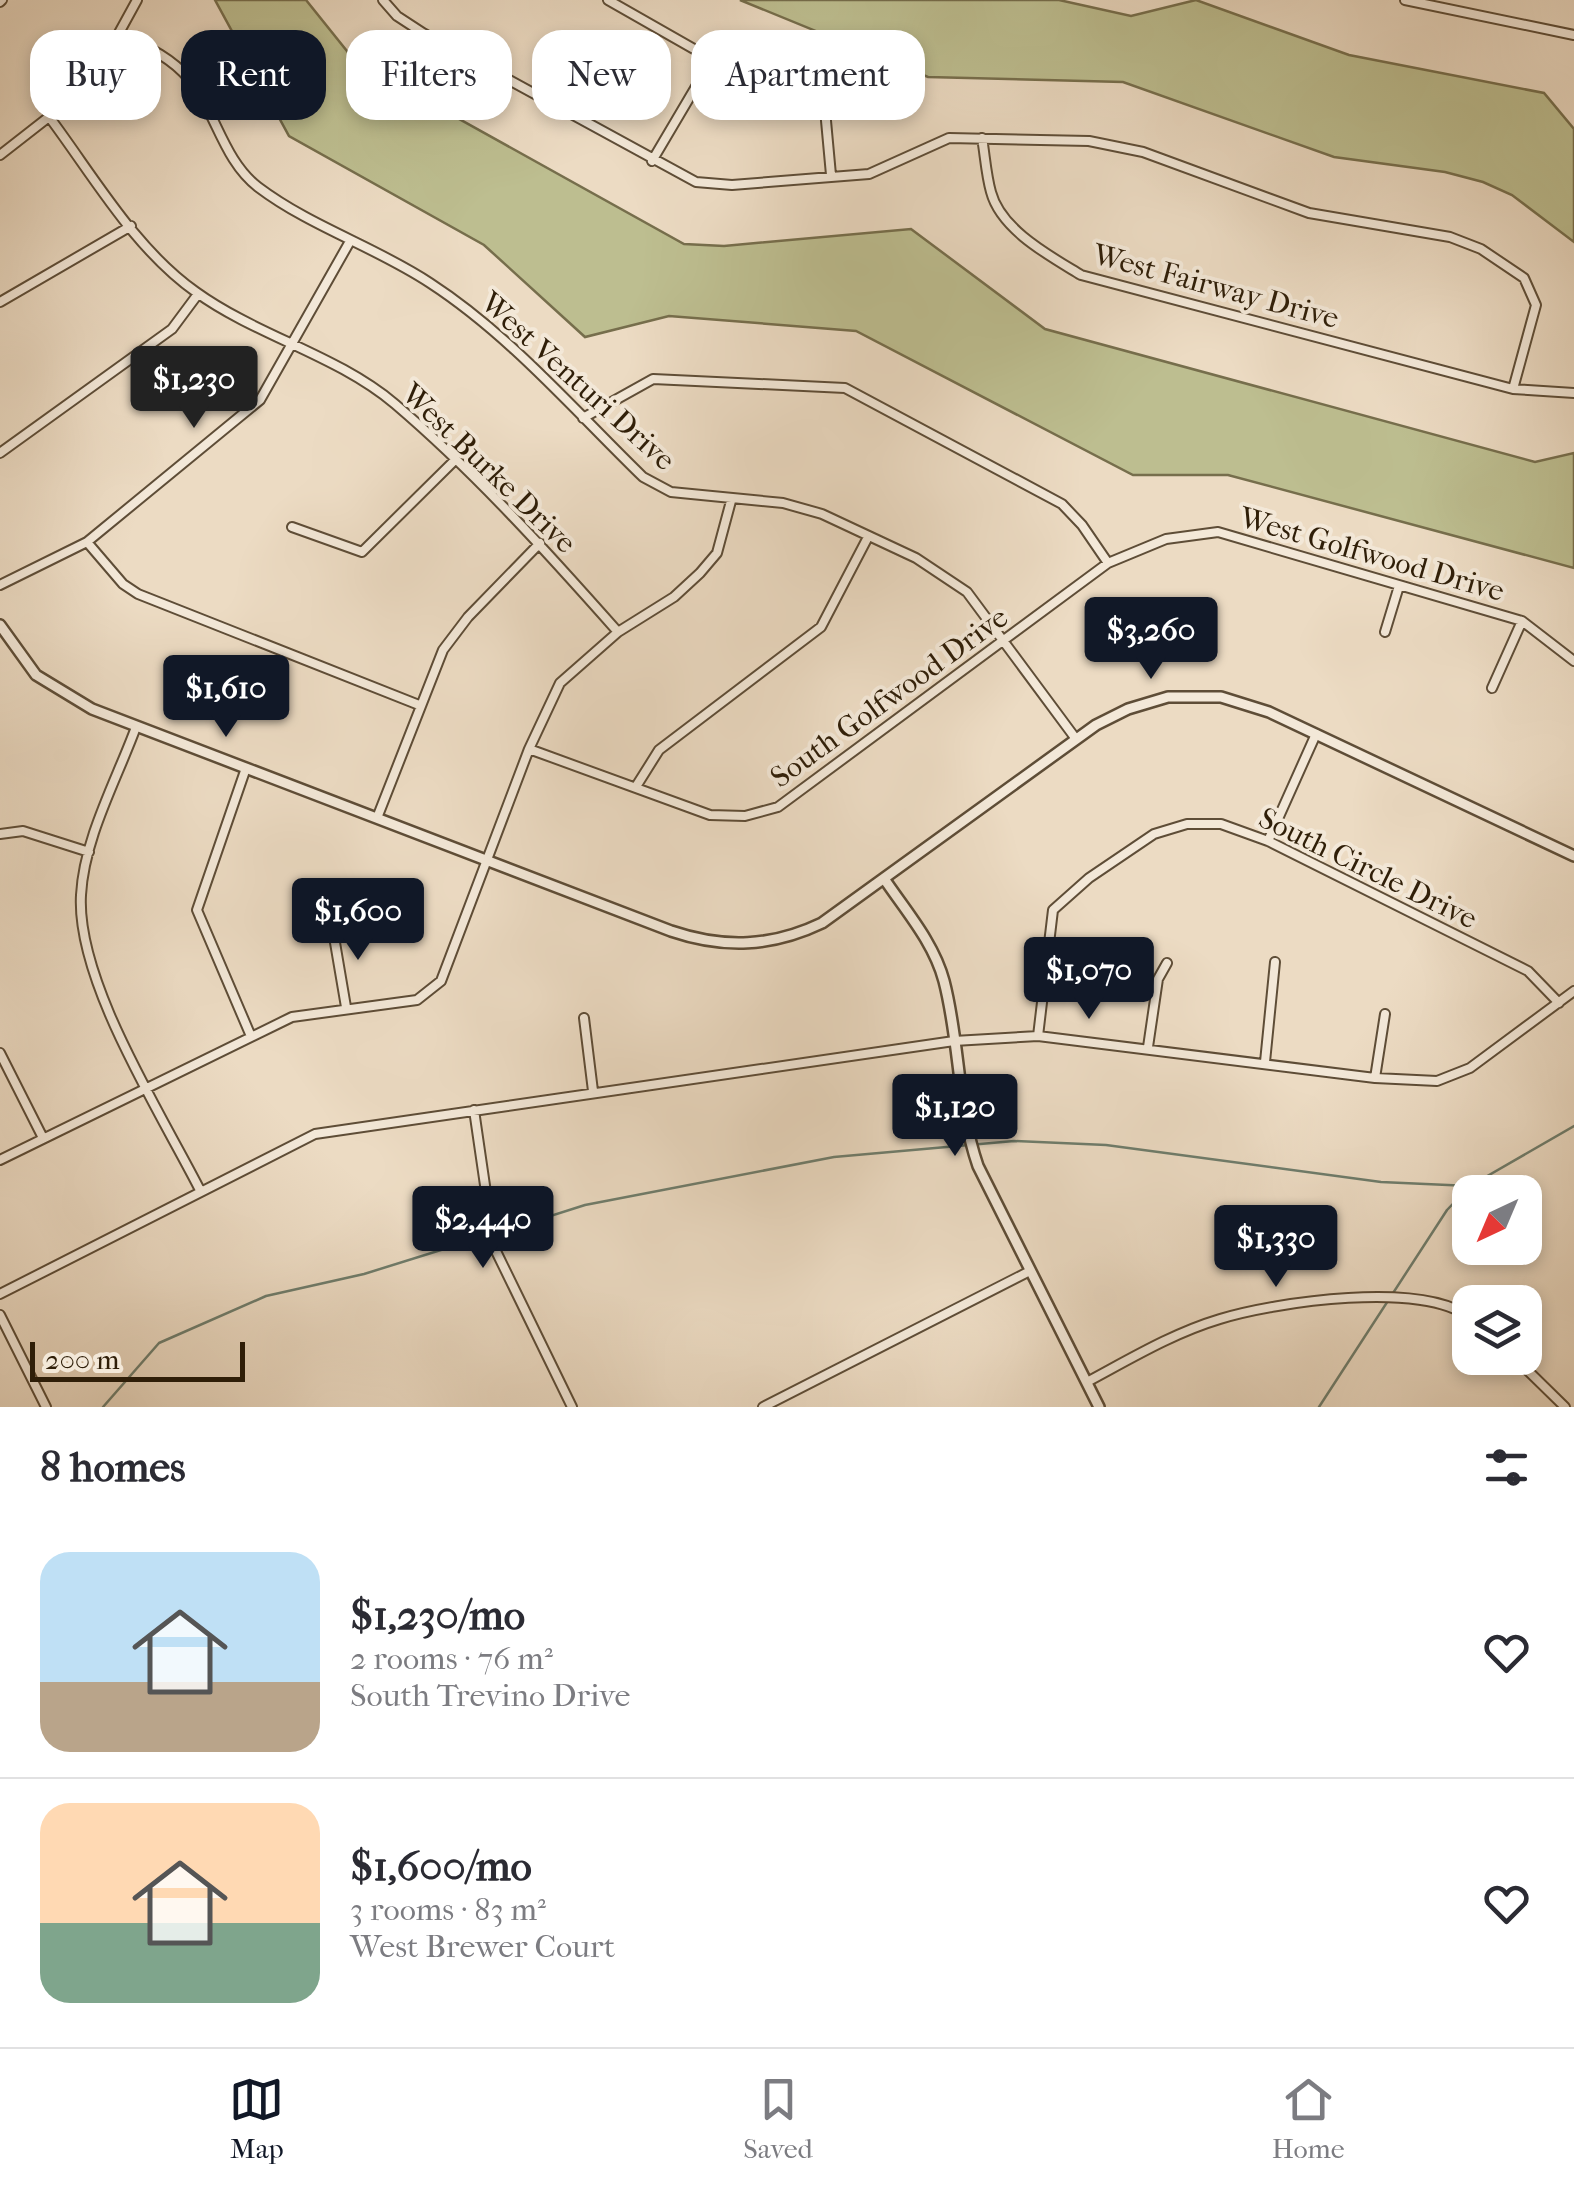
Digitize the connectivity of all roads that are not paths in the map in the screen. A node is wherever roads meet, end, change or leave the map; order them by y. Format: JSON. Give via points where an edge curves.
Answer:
{"nodes":[{"id":1,"x":136,"y":0,"type":"edge"},
{"id":2,"x":384,"y":0,"type":"edge"},
{"id":3,"x":608,"y":0,"type":"edge"},
{"id":4,"x":1404,"y":0,"type":"edge"},
{"id":5,"x":1464,"y":5,"type":"edge"},
{"id":6,"x":122,"y":30,"type":"edge"},
{"id":7,"x":1574,"y":35,"type":"edge"},
{"id":8,"x":161,"y":54,"type":"edge"},
{"id":9,"x":47,"y":120,"type":"edge"},
{"id":10,"x":52,"y":120,"type":"edge"},
{"id":11,"x":826,"y":120,"type":"edge"},
{"id":12,"x":982,"y":138,"type":"junction"},
{"id":13,"x":0,"y":155,"type":"edge"},
{"id":14,"x":652,"y":161,"type":"junction"},
{"id":15,"x":831,"y":176,"type":"junction"},
{"id":16,"x":131,"y":226,"type":"junction"},
{"id":17,"x":350,"y":242,"type":"junction"},
{"id":18,"x":198,"y":294,"type":"junction"},
{"id":19,"x":0,"y":302,"type":"edge"},
{"id":20,"x":295,"y":343,"type":"junction"},
{"id":21,"x":1513,"y":389,"type":"junction"},
{"id":22,"x":1574,"y":393,"type":"edge"},
{"id":23,"x":583,"y":418,"type":"junction"},
{"id":24,"x":0,"y":453,"type":"edge"},
{"id":25,"x":454,"y":461,"type":"junction"},
{"id":26,"x":731,"y":501,"type":"junction"},
{"id":27,"x":292,"y":527,"type":"dead end"},
{"id":28,"x":868,"y":537,"type":"junction"},
{"id":29,"x":88,"y":542,"type":"junction"},
{"id":30,"x":540,"y":543,"type":"junction"},
{"id":31,"x":1108,"y":562,"type":"junction"},
{"id":32,"x":1092,"y":574,"type":"joint"},
{"id":33,"x":0,"y":585,"type":"edge"},
{"id":34,"x":1399,"y":586,"type":"junction"},
{"id":35,"x":1522,"y":622,"type":"junction"},
{"id":36,"x":0,"y":625,"type":"edge"},
{"id":37,"x":618,"y":632,"type":"junction"},
{"id":38,"x":1385,"y":632,"type":"dead end"},
{"id":39,"x":1007,"y":640,"type":"junction"},
{"id":40,"x":1574,"y":661,"type":"edge"},
{"id":41,"x":1492,"y":688,"type":"dead end"},
{"id":42,"x":419,"y":704,"type":"junction"},
{"id":43,"x":136,"y":727,"type":"junction"},
{"id":44,"x":1316,"y":734,"type":"junction"},
{"id":45,"x":1076,"y":739,"type":"junction"},
{"id":46,"x":529,"y":749,"type":"junction"},
{"id":47,"x":246,"y":768,"type":"junction"},
{"id":48,"x":637,"y":785,"type":"junction"},
{"id":49,"x":377,"y":818,"type":"junction"},
{"id":50,"x":0,"y":834,"type":"edge"},
{"id":51,"x":1268,"y":841,"type":"junction"},
{"id":52,"x":89,"y":852,"type":"junction"},
{"id":53,"x":1574,"y":856,"type":"edge"},
{"id":54,"x":487,"y":860,"type":"junction"},
{"id":55,"x":884,"y":880,"type":"junction"},
{"id":56,"x":332,"y":925,"type":"dead end"},
{"id":57,"x":1275,"y":962,"type":"dead end"},
{"id":58,"x":1167,"y":963,"type":"dead end"},
{"id":59,"x":1574,"y":991,"type":"edge"},
{"id":60,"x":1559,"y":1002,"type":"junction"},
{"id":61,"x":346,"y":1007,"type":"junction"},
{"id":62,"x":1385,"y":1014,"type":"dead end"},
{"id":63,"x":584,"y":1018,"type":"dead end"},
{"id":64,"x":250,"y":1034,"type":"junction"},
{"id":65,"x":1038,"y":1036,"type":"junction"},
{"id":66,"x":954,"y":1041,"type":"junction"},
{"id":67,"x":1148,"y":1047,"type":"junction"},
{"id":68,"x":0,"y":1053,"type":"edge"},
{"id":69,"x":1266,"y":1062,"type":"junction"},
{"id":70,"x":1376,"y":1078,"type":"junction"},
{"id":71,"x":147,"y":1087,"type":"junction"},
{"id":72,"x":593,"y":1092,"type":"junction"},
{"id":73,"x":474,"y":1110,"type":"junction"},
{"id":74,"x":43,"y":1138,"type":"junction"},
{"id":75,"x":0,"y":1160,"type":"edge"},
{"id":76,"x":200,"y":1192,"type":"junction"},
{"id":77,"x":1030,"y":1271,"type":"junction"},
{"id":78,"x":0,"y":1294,"type":"edge"},
{"id":79,"x":1452,"y":1311,"type":"edge"},
{"id":80,"x":0,"y":1315,"type":"edge"},
{"id":81,"x":1533,"y":1375,"type":"edge"},
{"id":82,"x":1087,"y":1382,"type":"junction"},
{"id":83,"x":46,"y":1407,"type":"edge"},
{"id":84,"x":572,"y":1407,"type":"edge"},
{"id":85,"x":762,"y":1407,"type":"edge"},
{"id":86,"x":1100,"y":1407,"type":"edge"},
{"id":87,"x":1564,"y":1407,"type":"edge"}],
"edges":[{"from":1,"to":6,"type":"street"},
{"from":2,"to":14,"type":"street","via":[[423,34]]},
{"from":3,"to":14,"type":"street","via":[[708,58]]},
{"from":4,"to":5,"type":"street"},
{"from":5,"to":7,"type":"street"},
{"from":8,"to":17,"type":"street","name":"West Venturi Drive","via":[[192,82],[236,164],[256,186]]},
{"from":9,"to":13,"type":"street"},
{"from":10,"to":16,"type":"street","name":"West Burke Drive"},
{"from":11,"to":15,"type":"street"},
{"from":12,"to":15,"type":"street","via":[[949,138],[870,174]]},
{"from":12,"to":21,"type":"street","name":"West Fairway Drive","via":[[992,196],[1008,220],[1081,275]]},
{"from":12,"to":21,"type":"street","via":[[1089,141],[1142,152],[1309,213],[1450,237],[1481,249],[1524,278],[1536,305]]},
{"from":14,"to":15,"type":"street","via":[[696,182]]},
{"from":16,"to":18,"type":"street","name":"West Burke Drive"},
{"from":16,"to":19,"type":"street"},
{"from":17,"to":20,"type":"street"},
{"from":17,"to":23,"type":"street","name":"West Venturi Drive","via":[[428,282],[493,330]]},
{"from":18,"to":20,"type":"street","name":"West Burke Drive"},
{"from":18,"to":24,"type":"street","via":[[172,329]]},
{"from":20,"to":25,"type":"street","name":"West Burke Drive","via":[[392,402]]},
{"from":20,"to":29,"type":"street","via":[[260,400]]},
{"from":21,"to":22,"type":"street","name":"West Fairway Drive"},
{"from":23,"to":26,"type":"street","name":"West Venturi Drive","via":[[643,476],[671,492]]},
{"from":23,"to":31,"type":"street","via":[[653,379],[844,388],[1062,504]]},
{"from":25,"to":27,"type":"street","via":[[362,552]]},
{"from":25,"to":30,"type":"street","name":"West Burke Drive"},
{"from":26,"to":28,"type":"street","name":"West Venturi Drive","via":[[784,504]]},
{"from":26,"to":37,"type":"street","via":[[717,553],[700,573]]},
{"from":28,"to":39,"type":"street","name":"West Venturi Drive","via":[[967,592]]},
{"from":28,"to":48,"type":"street","via":[[821,627],[659,750]]},
{"from":29,"to":33,"type":"street"},
{"from":29,"to":42,"type":"street","via":[[138,594]]},
{"from":30,"to":37,"type":"street","name":"West Burke Drive"},
{"from":30,"to":42,"type":"street","via":[[443,650]]},
{"from":31,"to":32,"type":"street","name":"West Golfwood Drive"},
{"from":31,"to":34,"type":"street","name":"West Golfwood Drive","via":[[1166,539],[1218,532]]},
{"from":32,"to":39,"type":"street","name":"South Golfwood Drive"},
{"from":34,"to":35,"type":"street","name":"West Golfwood Drive"},
{"from":34,"to":38,"type":"street"},
{"from":35,"to":40,"type":"street","name":"West Golfwood Drive"},
{"from":35,"to":41,"type":"street"},
{"from":36,"to":43,"type":"street","via":[[46,684]]},
{"from":37,"to":46,"type":"street","via":[[560,683]]},
{"from":39,"to":45,"type":"street","name":"West Venturi Drive"},
{"from":39,"to":48,"type":"street","name":"South Golfwood Drive","via":[[778,807],[710,815]]},
{"from":42,"to":49,"type":"street"},
{"from":43,"to":47,"type":"street"},
{"from":43,"to":52,"type":"street"},
{"from":44,"to":45,"type":"street","via":[[1221,697],[1168,696],[1128,709]]},
{"from":44,"to":51,"type":"street"},
{"from":44,"to":53,"type":"street"},
{"from":45,"to":55,"type":"street"},
{"from":46,"to":48,"type":"street","name":"South Golfwood Drive"},
{"from":46,"to":54,"type":"street"},
{"from":47,"to":49,"type":"street"},
{"from":47,"to":64,"type":"street","via":[[197,910]]},
{"from":49,"to":54,"type":"street"},
{"from":50,"to":52,"type":"street","via":[[23,831]]},
{"from":51,"to":60,"type":"street","name":"South Circle Drive","via":[[1528,971]]},
{"from":51,"to":65,"type":"street","name":"South Circle Drive","via":[[1221,824],[1188,824],[1154,834],[1089,878],[1052,910]]},
{"from":52,"to":71,"type":"street","via":[[80,894],[83,943]]},
{"from":54,"to":55,"type":"street","via":[[720,943],[759,943],[822,922]]},
{"from":54,"to":61,"type":"street","via":[[432,992],[417,1000]]},
{"from":55,"to":66,"type":"street","via":[[944,980]]},
{"from":56,"to":61,"type":"street"},
{"from":57,"to":69,"type":"street"},
{"from":58,"to":67,"type":"street","via":[[1158,979]]},
{"from":59,"to":60,"type":"street"},
{"from":60,"to":70,"type":"street","via":[[1470,1068],[1437,1081]]},
{"from":61,"to":64,"type":"street"},
{"from":62,"to":70,"type":"street"},
{"from":63,"to":72,"type":"street"},
{"from":64,"to":71,"type":"street"},
{"from":65,"to":66,"type":"street"},
{"from":65,"to":67,"type":"street"},
{"from":66,"to":72,"type":"street"},
{"from":66,"to":77,"type":"street","via":[[964,1129]]},
{"from":67,"to":69,"type":"street"},
{"from":68,"to":74,"type":"street"},
{"from":69,"to":70,"type":"street"},
{"from":71,"to":74,"type":"street"},
{"from":71,"to":76,"type":"street"},
{"from":72,"to":73,"type":"street"},
{"from":73,"to":76,"type":"street","via":[[316,1134]]},
{"from":73,"to":84,"type":"street","via":[[494,1247]]},
{"from":74,"to":75,"type":"street"},
{"from":76,"to":78,"type":"street"},
{"from":77,"to":82,"type":"street"},
{"from":77,"to":85,"type":"street"},
{"from":79,"to":82,"type":"street","via":[[1412,1296],[1331,1300],[1224,1318]]},
{"from":80,"to":83,"type":"street"},
{"from":81,"to":87,"type":"street"},
{"from":82,"to":86,"type":"street"}]}
